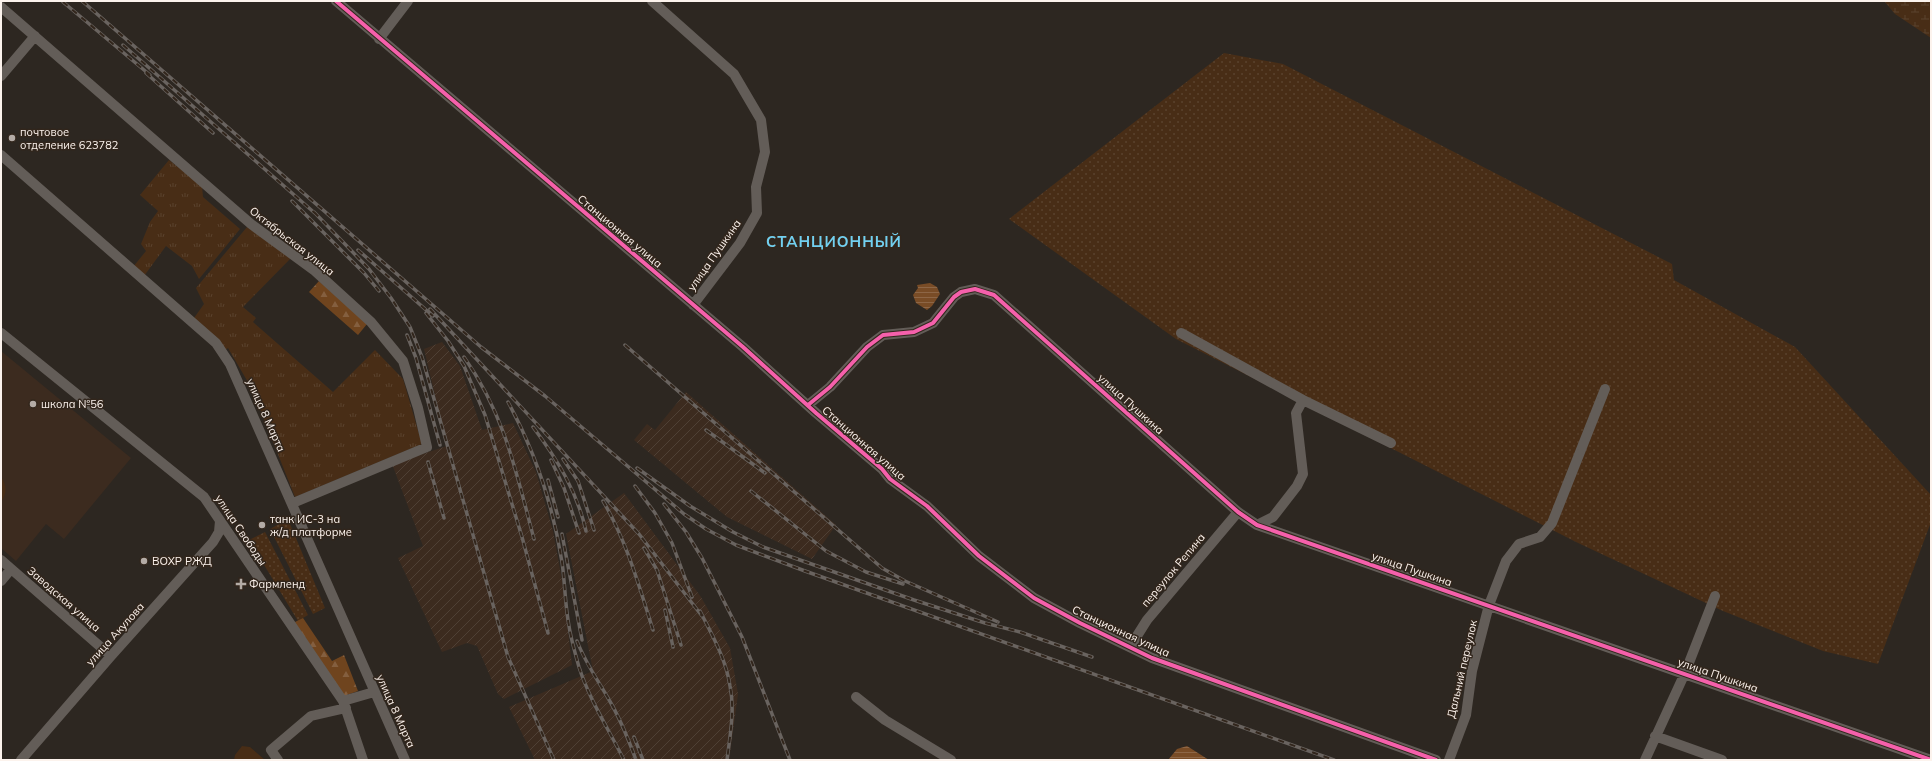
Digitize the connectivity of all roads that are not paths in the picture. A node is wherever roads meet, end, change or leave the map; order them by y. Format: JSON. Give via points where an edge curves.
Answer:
{"nodes":[{"id":1,"x":336,"y":1,"type":"edge"},
{"id":2,"x":408,"y":1,"type":"edge"},
{"id":3,"x":652,"y":1,"type":"edge"},
{"id":4,"x":1,"y":7,"type":"edge"},
{"id":5,"x":35,"y":36,"type":"junction"},
{"id":6,"x":379,"y":39,"type":"junction"},
{"id":7,"x":1,"y":76,"type":"edge"},
{"id":8,"x":1,"y":155,"type":"edge"},
{"id":9,"x":693,"y":305,"type":"junction"},
{"id":10,"x":1,"y":333,"type":"edge"},
{"id":11,"x":1181,"y":333,"type":"dead end"},
{"id":12,"x":1605,"y":389,"type":"dead end"},
{"id":13,"x":1303,"y":400,"type":"junction"},
{"id":14,"x":808,"y":405,"type":"junction"},
{"id":15,"x":1391,"y":443,"type":"dead end"},
{"id":16,"x":293,"y":503,"type":"junction"},
{"id":17,"x":1238,"y":512,"type":"junction"},
{"id":18,"x":220,"y":521,"type":"junction"},
{"id":19,"x":1257,"y":525,"type":"junction"},
{"id":20,"x":1,"y":560,"type":"edge"},
{"id":21,"x":11,"y":569,"type":"junction"},
{"id":22,"x":1,"y":581,"type":"edge"},
{"id":23,"x":1715,"y":596,"type":"dead end"},
{"id":24,"x":1489,"y":605,"type":"junction"},
{"id":25,"x":1130,"y":646,"type":"junction"},
{"id":26,"x":111,"y":656,"type":"junction"},
{"id":27,"x":1685,"y":673,"type":"junction"},
{"id":28,"x":374,"y":692,"type":"junction"},
{"id":29,"x":856,"y":698,"type":"dead end"},
{"id":30,"x":345,"y":704,"type":"junction"},
{"id":31,"x":1655,"y":736,"type":"junction"},
{"id":32,"x":21,"y":760,"type":"edge"},
{"id":33,"x":278,"y":760,"type":"edge"},
{"id":34,"x":363,"y":760,"type":"edge"},
{"id":35,"x":405,"y":760,"type":"edge"},
{"id":36,"x":951,"y":760,"type":"edge"},
{"id":37,"x":1436,"y":760,"type":"edge"},
{"id":38,"x":1448,"y":760,"type":"edge"},
{"id":39,"x":1645,"y":760,"type":"edge"},
{"id":40,"x":1722,"y":760,"type":"edge"},
{"id":41,"x":1931,"y":760,"type":"edge"}],
"edges":[{"from":1,"to":6,"type":"street","name":"Станционная улица"},
{"from":2,"to":6,"type":"street"},
{"from":3,"to":9,"type":"street","name":"улица Пушкина","via":[[734,74],[761,120],[765,152],[756,187],[757,213],[740,243]]},
{"from":4,"to":5,"type":"street","name":"Октябрьская улица"},
{"from":5,"to":7,"type":"street"},
{"from":5,"to":16,"type":"street","name":"Октябрьская улица","via":[[251,224],[315,271],[371,322],[403,362],[427,447]]},
{"from":6,"to":9,"type":"street","name":"Станционная улица"},
{"from":8,"to":16,"type":"street","name":"улица 8 Марта","via":[[216,343],[230,364]]},
{"from":9,"to":14,"type":"street","name":"Станционная улица"},
{"from":10,"to":18,"type":"street","name":"улица Свободы","via":[[204,497]]},
{"from":11,"to":13,"type":"street"},
{"from":12,"to":24,"type":"street","name":"Дальний переулок","via":[[1552,523],[1540,537],[1519,544],[1506,561]]},
{"from":13,"to":15,"type":"street"},
{"from":13,"to":19,"type":"street","via":[[1296,413],[1302,474],[1297,486],[1273,517]]},
{"from":14,"to":17,"type":"street","name":"улица Пушкина","via":[[830,387],[867,347],[883,335],[914,332],[933,323],[954,297],[961,292],[974,289],[994,295]]},
{"from":14,"to":25,"type":"street","name":"Станционная улица","via":[[882,469],[890,479],[927,506],[979,556],[1034,598]]},
{"from":16,"to":28,"type":"street","name":"улица 8 Марта"},
{"from":17,"to":19,"type":"street","name":"улица Пушкина"},
{"from":17,"to":25,"type":"street","name":"переулок Репина","via":[[1147,620]]},
{"from":18,"to":26,"type":"street","name":"улица Акулова","via":[[213,542]]},
{"from":18,"to":30,"type":"street","name":"улица Свободы"},
{"from":19,"to":24,"type":"street","name":"улица Пушкина"},
{"from":20,"to":21,"type":"street","name":"Заводская улица"},
{"from":21,"to":22,"type":"street"},
{"from":21,"to":26,"type":"street","name":"Заводская улица"},
{"from":23,"to":27,"type":"street"},
{"from":24,"to":27,"type":"street","name":"улица Пушкина"},
{"from":24,"to":38,"type":"street","name":"Дальний переулок","via":[[1472,671],[1466,715]]},
{"from":25,"to":37,"type":"street","name":"Станционная улица","via":[[1152,658]]},
{"from":26,"to":32,"type":"street","name":"улица Акулова"},
{"from":27,"to":31,"type":"street"},
{"from":27,"to":41,"type":"street","name":"улица Пушкина"},
{"from":28,"to":30,"type":"street"},
{"from":28,"to":35,"type":"street","name":"улица 8 Марта"},
{"from":29,"to":36,"type":"street","via":[[885,720]]},
{"from":30,"to":33,"type":"street","via":[[311,716],[271,750]]},
{"from":30,"to":34,"type":"street","name":"улица Свободы"},
{"from":31,"to":39,"type":"street"},
{"from":31,"to":40,"type":"street"}]}
